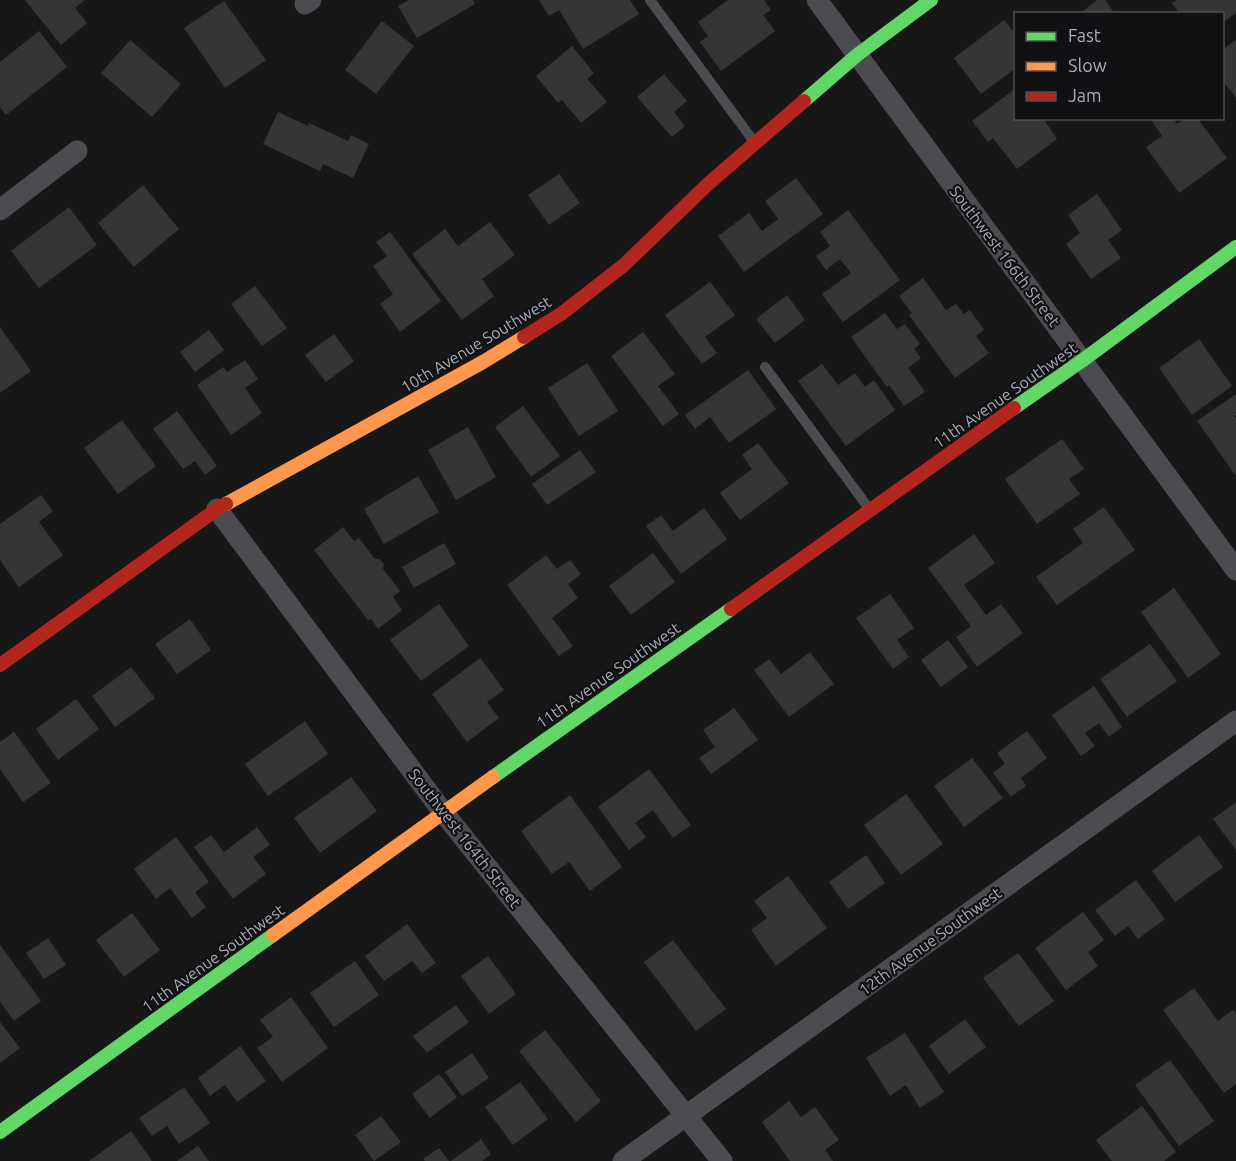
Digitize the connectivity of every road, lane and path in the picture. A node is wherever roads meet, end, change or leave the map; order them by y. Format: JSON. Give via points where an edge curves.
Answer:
{"nodes":[{"id":1,"x":650,"y":0,"type":"edge"},
{"id":2,"x":817,"y":0,"type":"edge"},
{"id":3,"x":931,"y":0,"type":"edge"},
{"id":4,"x":857,"y":55,"type":"junction"},
{"id":5,"x":755,"y":143,"type":"junction"},
{"id":6,"x":77,"y":151,"type":"dead end"},
{"id":7,"x":0,"y":210,"type":"edge"},
{"id":8,"x":1236,"y":247,"type":"edge"},
{"id":9,"x":1083,"y":360,"type":"junction"},
{"id":10,"x":765,"y":367,"type":"dead end"},
{"id":11,"x":217,"y":509,"type":"junction"},
{"id":12,"x":870,"y":510,"type":"junction"},
{"id":13,"x":1236,"y":570,"type":"edge"},
{"id":14,"x":0,"y":665,"type":"edge"},
{"id":15,"x":1236,"y":721,"type":"edge"},
{"id":16,"x":443,"y":812,"type":"junction"},
{"id":17,"x":687,"y":1116,"type":"junction"},
{"id":18,"x":0,"y":1132,"type":"edge"},
{"id":19,"x":623,"y":1161,"type":"edge"},
{"id":20,"x":722,"y":1161,"type":"edge"}],
"edges":[{"from":1,"to":5,"type":"lane"},
{"from":2,"to":4,"type":"street","name":"Southwest 166th Street"},
{"from":3,"to":4,"type":"street","name":"10th Avenue Southwest"},
{"from":4,"to":5,"type":"street","name":"10th Avenue Southwest"},
{"from":4,"to":9,"type":"street","name":"Southwest 166th Street"},
{"from":5,"to":11,"type":"street","name":"10th Avenue Southwest","via":[[624,265],[561,314],[483,362]]},
{"from":6,"to":7,"type":"street"},
{"from":8,"to":9,"type":"street","name":"11th Avenue Southwest"},
{"from":9,"to":12,"type":"street","name":"11th Avenue Southwest"},
{"from":9,"to":13,"type":"street","name":"Southwest 166th Street"},
{"from":10,"to":12,"type":"lane"},
{"from":11,"to":14,"type":"street","name":"10th Avenue Southwest"},
{"from":11,"to":16,"type":"street","name":"Southwest 164th Street"},
{"from":12,"to":16,"type":"street","name":"11th Avenue Southwest"},
{"from":15,"to":17,"type":"street","name":"12th Avenue Southwest"},
{"from":16,"to":17,"type":"street","name":"Southwest 164th Street"},
{"from":16,"to":18,"type":"street","name":"11th Avenue Southwest"},
{"from":17,"to":19,"type":"street","name":"12th Avenue Southwest"},
{"from":17,"to":20,"type":"street","name":"Southwest 164th Street"}]}
